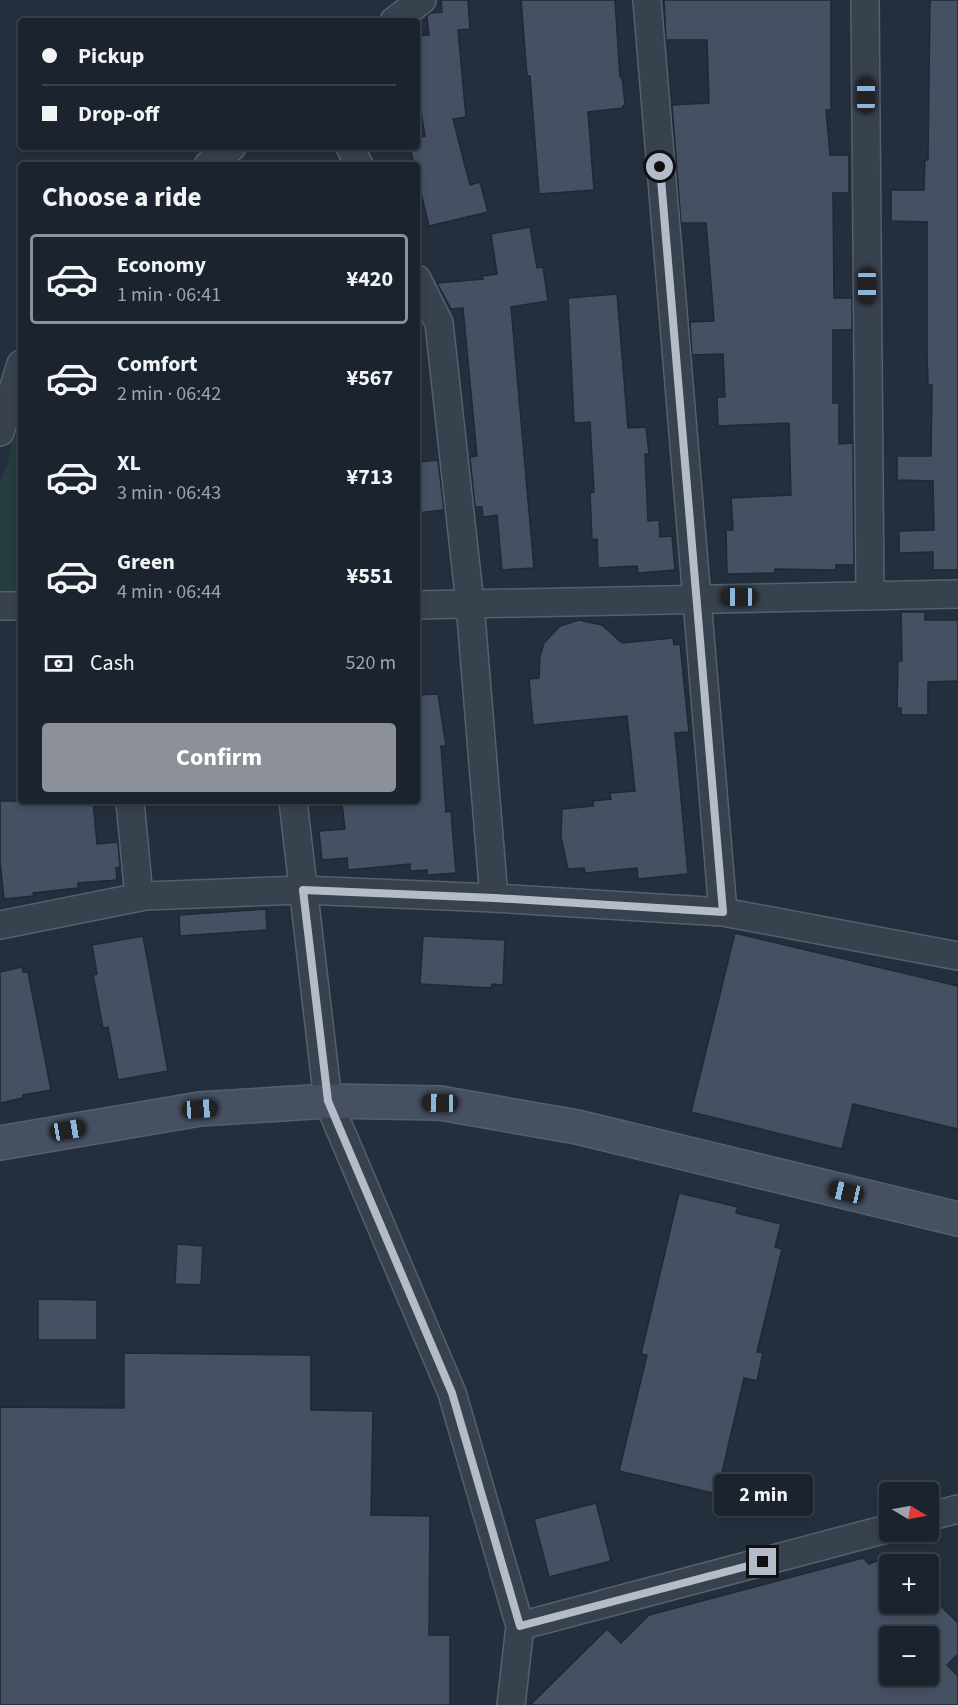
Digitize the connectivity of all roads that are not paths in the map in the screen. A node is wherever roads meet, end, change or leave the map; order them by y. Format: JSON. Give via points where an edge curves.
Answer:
{"nodes":[{"id":1,"x":422,"y":0,"type":"edge"},
{"id":2,"x":647,"y":0,"type":"edge"},
{"id":3,"x":865,"y":0,"type":"edge"},
{"id":4,"x":398,"y":18,"type":"edge"},
{"id":5,"x":227,"y":150,"type":"edge"},
{"id":6,"x":212,"y":162,"type":"edge"},
{"id":7,"x":420,"y":285,"type":"edge"},
{"id":8,"x":13,"y":369,"type":"edge"},
{"id":9,"x":0,"y":432,"type":"edge"},
{"id":10,"x":958,"y":594,"type":"edge"},
{"id":11,"x":870,"y":596,"type":"junction"},
{"id":12,"x":696,"y":598,"type":"junction"},
{"id":13,"x":470,"y":604,"type":"junction"},
{"id":14,"x":420,"y":605,"type":"edge"},
{"id":15,"x":0,"y":606,"type":"edge"},
{"id":16,"x":18,"y":606,"type":"edge"},
{"id":17,"x":130,"y":804,"type":"edge"},
{"id":18,"x":293,"y":804,"type":"edge"},
{"id":19,"x":303,"y":890,"type":"junction"},
{"id":20,"x":138,"y":897,"type":"junction"},
{"id":21,"x":494,"y":898,"type":"junction"},
{"id":22,"x":723,"y":912,"type":"junction"},
{"id":23,"x":0,"y":925,"type":"edge"},
{"id":24,"x":958,"y":956,"type":"edge"},
{"id":25,"x":328,"y":1101,"type":"junction"},
{"id":26,"x":0,"y":1143,"type":"edge"},
{"id":27,"x":958,"y":1219,"type":"edge"},
{"id":28,"x":958,"y":1509,"type":"edge"},
{"id":29,"x":939,"y":1514,"type":"edge"},
{"id":30,"x":879,"y":1531,"type":"edge"},
{"id":31,"x":520,"y":1626,"type":"junction"},
{"id":32,"x":511,"y":1705,"type":"edge"}],
"edges":[{"from":1,"to":4,"type":"street"},
{"from":2,"to":12,"type":"street"},
{"from":3,"to":11,"type":"street"},
{"from":5,"to":6,"type":"street"},
{"from":7,"to":13,"type":"street","via":[[439,323]]},
{"from":8,"to":9,"type":"street"},
{"from":10,"to":11,"type":"street"},
{"from":11,"to":12,"type":"street"},
{"from":12,"to":13,"type":"street"},
{"from":12,"to":22,"type":"street"},
{"from":13,"to":14,"type":"street"},
{"from":13,"to":21,"type":"street"},
{"from":15,"to":16,"type":"street"},
{"from":17,"to":20,"type":"street"},
{"from":18,"to":19,"type":"street"},
{"from":19,"to":20,"type":"street"},
{"from":19,"to":21,"type":"street"},
{"from":19,"to":25,"type":"street"},
{"from":20,"to":23,"type":"street"},
{"from":21,"to":22,"type":"street"},
{"from":22,"to":24,"type":"street"},
{"from":25,"to":26,"type":"street","via":[[200,1109]]},
{"from":25,"to":27,"type":"street","via":[[440,1103],[577,1128]]},
{"from":25,"to":31,"type":"street","via":[[452,1393]]},
{"from":28,"to":29,"type":"street"},
{"from":30,"to":31,"type":"street"},
{"from":31,"to":32,"type":"street"}]}
